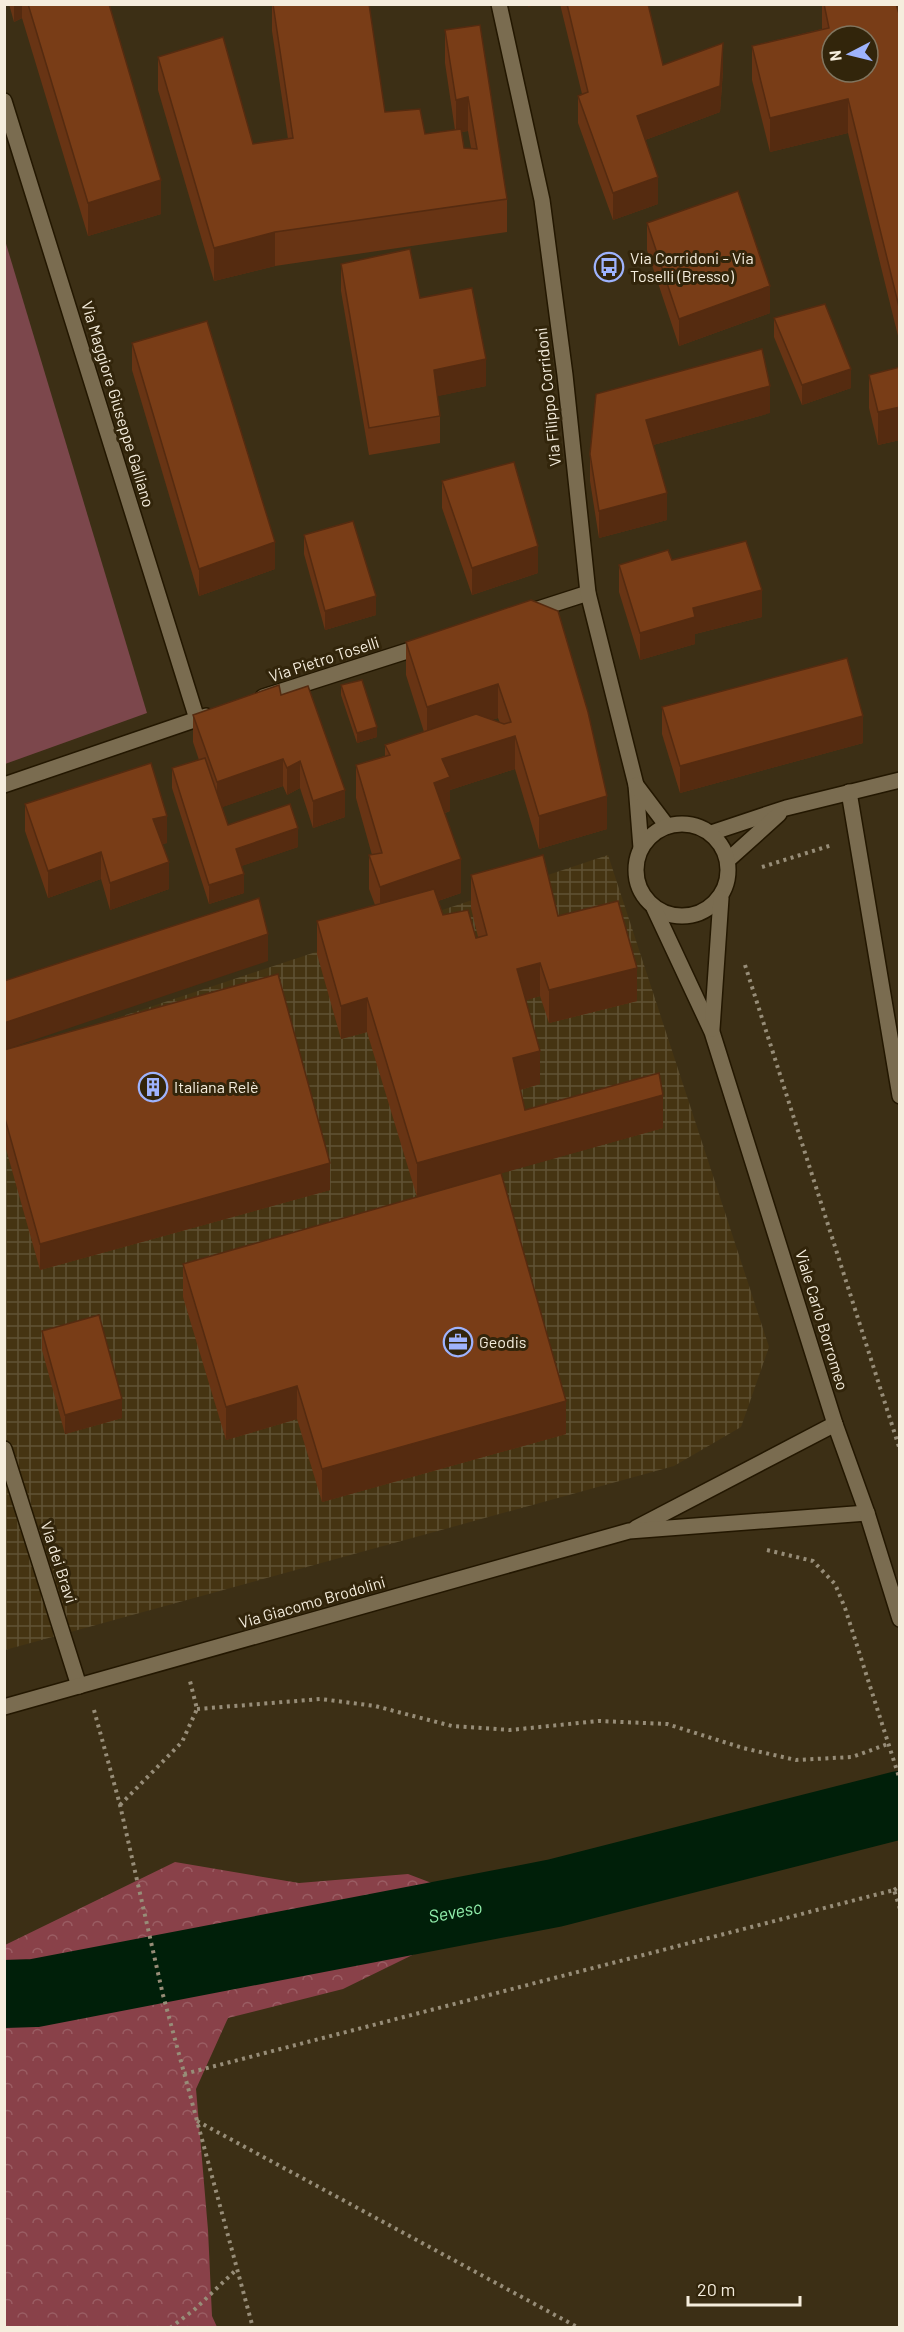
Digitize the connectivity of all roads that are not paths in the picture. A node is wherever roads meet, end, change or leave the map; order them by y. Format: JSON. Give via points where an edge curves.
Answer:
{"nodes":[{"id":1,"x":499,"y":4,"type":"edge"},
{"id":2,"x":4,"y":101,"type":"edge"},
{"id":3,"x":588,"y":593,"type":"junction"},
{"id":4,"x":513,"y":617,"type":"edge"},
{"id":5,"x":446,"y":639,"type":"edge"},
{"id":6,"x":254,"y":700,"type":"edge"},
{"id":7,"x":220,"y":711,"type":"edge"},
{"id":8,"x":197,"y":718,"type":"junction"},
{"id":9,"x":900,"y":780,"type":"edge"},
{"id":10,"x":4,"y":785,"type":"edge"},
{"id":11,"x":636,"y":785,"type":"junction"},
{"id":12,"x":849,"y":792,"type":"junction"},
{"id":13,"x":786,"y":808,"type":"junction"},
{"id":14,"x":668,"y":826,"type":"junction"},
{"id":15,"x":711,"y":833,"type":"junction"},
{"id":16,"x":641,"y":848,"type":"junction"},
{"id":17,"x":728,"y":860,"type":"junction"},
{"id":18,"x":721,"y":898,"type":"junction"},
{"id":19,"x":654,"y":908,"type":"junction"},
{"id":20,"x":712,"y":1032,"type":"junction"},
{"id":21,"x":900,"y":1096,"type":"edge"},
{"id":22,"x":835,"y":1424,"type":"junction"},
{"id":23,"x":4,"y":1449,"type":"edge"},
{"id":24,"x":867,"y":1513,"type":"junction"},
{"id":25,"x":629,"y":1531,"type":"junction"},
{"id":26,"x":900,"y":1619,"type":"edge"},
{"id":27,"x":79,"y":1686,"type":"junction"},
{"id":28,"x":4,"y":1707,"type":"edge"}],
"edges":[{"from":1,"to":3,"type":"street","name":"Via Filippo Corridoni","via":[[542,200]]},
{"from":2,"to":8,"type":"street","name":"Via Maggiore Giuseppe Galliano"},
{"from":3,"to":4,"type":"street"},
{"from":3,"to":11,"type":"street","name":"Via Filippo Corridoni"},
{"from":5,"to":6,"type":"street","name":"Via Pietro Toselli"},
{"from":7,"to":8,"type":"street"},
{"from":8,"to":10,"type":"street"},
{"from":9,"to":12,"type":"street"},
{"from":11,"to":14,"type":"street","name":"Via Filippo Corridoni"},
{"from":11,"to":16,"type":"street","name":"Via Filippo Corridoni"},
{"from":12,"to":13,"type":"street"},
{"from":12,"to":21,"type":"street"},
{"from":13,"to":15,"type":"street"},
{"from":13,"to":17,"type":"street"},
{"from":14,"to":15,"type":"street","via":[[684,824]]},
{"from":14,"to":16,"type":"street","via":[[653,833]]},
{"from":15,"to":17,"type":"street"},
{"from":16,"to":19,"type":"street","via":[[637,880],[643,896]]},
{"from":17,"to":18,"type":"street","via":[[728,883]]},
{"from":18,"to":19,"type":"street","via":[[709,909],[685,917],[669,916]]},
{"from":18,"to":20,"type":"street","name":"Viale Carlo Borromeo"},
{"from":19,"to":20,"type":"street","name":"Viale Carlo Borromeo"},
{"from":20,"to":22,"type":"street","name":"Viale Carlo Borromeo"},
{"from":22,"to":24,"type":"street","name":"Viale Carlo Borromeo"},
{"from":22,"to":25,"type":"street","name":"Via Giacomo Brodolini"},
{"from":23,"to":27,"type":"street","name":"Via dei Bravi"},
{"from":24,"to":25,"type":"street","name":"Via Giacomo Brodolini"},
{"from":24,"to":26,"type":"street","name":"Viale Carlo Borromeo"},
{"from":25,"to":27,"type":"street","name":"Via Giacomo Brodolini"},
{"from":27,"to":28,"type":"street","name":"Via Giacomo Brodolini"}]}
